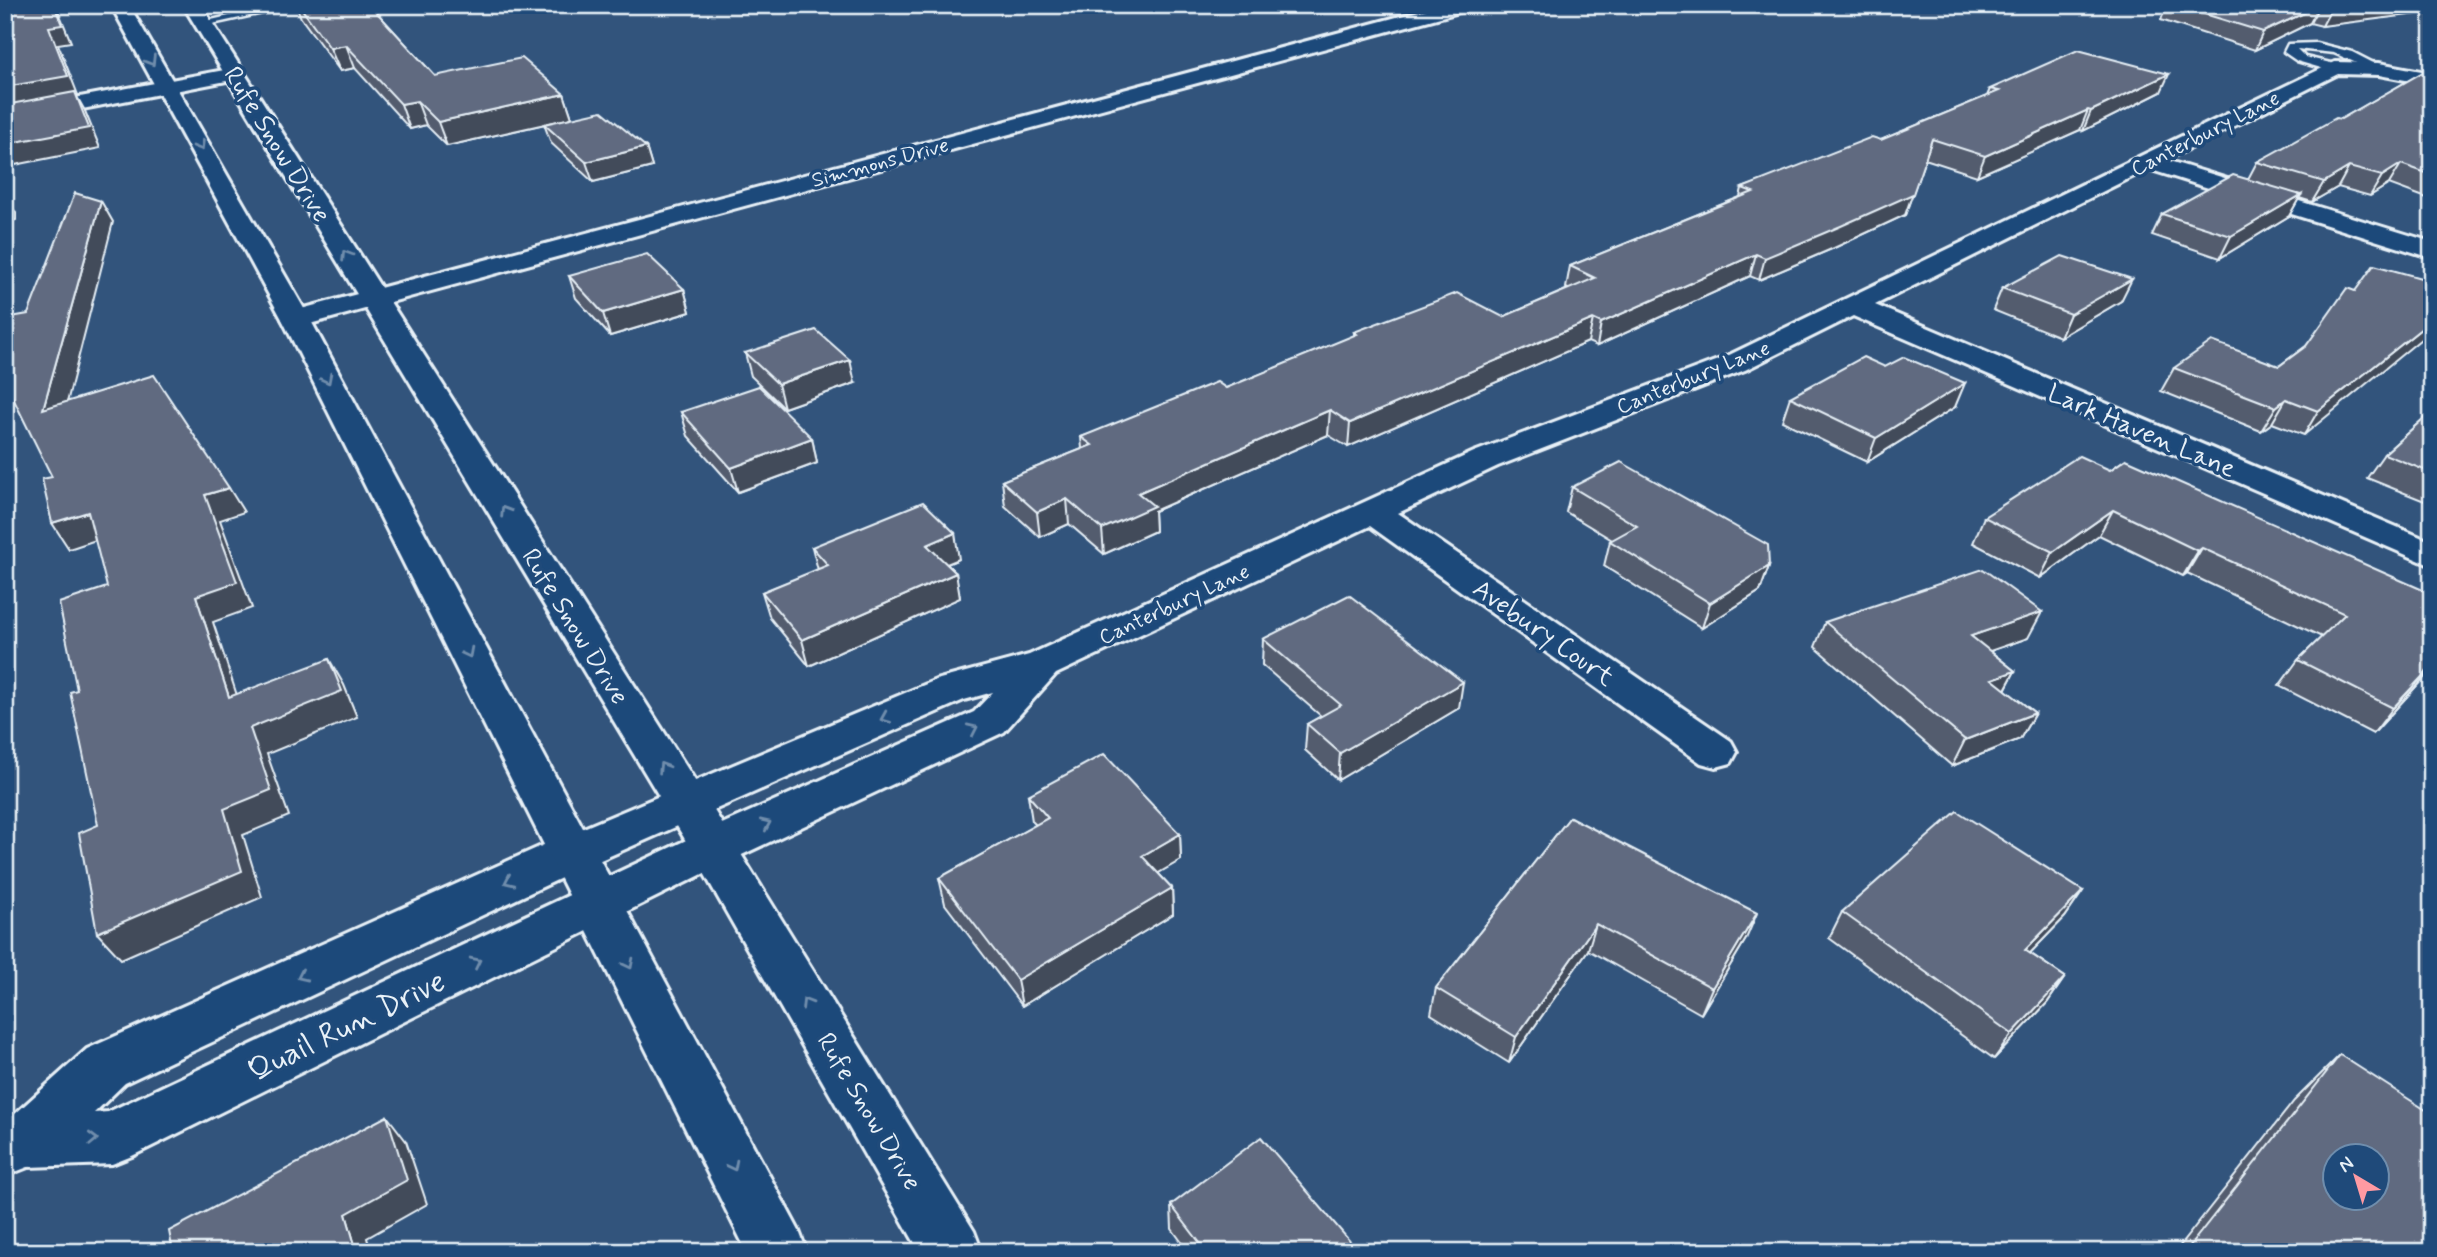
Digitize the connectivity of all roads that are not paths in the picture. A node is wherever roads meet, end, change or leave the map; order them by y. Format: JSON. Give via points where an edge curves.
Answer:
{"nodes":[{"id":1,"x":120,"y":5,"type":"edge"},
{"id":2,"x":295,"y":5,"type":"edge"},
{"id":3,"x":1464,"y":5,"type":"edge"},
{"id":4,"x":197,"y":14,"type":"edge"},
{"id":5,"x":2335,"y":68,"type":"junction"},
{"id":6,"x":2379,"y":69,"type":"junction"},
{"id":7,"x":235,"y":74,"type":"junction"},
{"id":8,"x":2432,"y":79,"type":"edge"},
{"id":9,"x":166,"y":87,"type":"junction"},
{"id":10,"x":5,"y":118,"type":"edge"},
{"id":11,"x":2148,"y":162,"type":"junction"},
{"id":12,"x":2432,"y":250,"type":"edge"},
{"id":13,"x":373,"y":298,"type":"junction"},
{"id":14,"x":1852,"y":305,"type":"junction"},
{"id":15,"x":296,"y":319,"type":"junction"},
{"id":16,"x":1373,"y":512,"type":"junction"},
{"id":17,"x":2432,"y":555,"type":"edge"},
{"id":18,"x":1042,"y":665,"type":"junction"},
{"id":19,"x":1716,"y":751,"type":"dead end"},
{"id":20,"x":686,"y":803,"type":"junction"},
{"id":21,"x":634,"y":826,"type":"joint"},
{"id":22,"x":713,"y":848,"type":"junction"},
{"id":23,"x":571,"y":853,"type":"junction"},
{"id":24,"x":660,"y":874,"type":"joint"},
{"id":25,"x":598,"y":904,"type":"junction"},
{"id":26,"x":15,"y":1145,"type":"edge"},
{"id":27,"x":778,"y":1252,"type":"edge"},
{"id":28,"x":953,"y":1252,"type":"edge"}],
"edges":[{"from":1,"to":9,"type":"street","one_way":true},
{"from":2,"to":4,"type":"lane"},
{"from":3,"to":13,"type":"street","name":"Simmons Drive"},
{"from":4,"to":7,"type":"street","name":"Rufe Snow Drive"},
{"from":5,"to":6,"type":"street","name":"Canterbury Lane"},
{"from":5,"to":6,"type":"lane","name":"Canterbury Lane","via":[[2301,59],[2290,52],[2292,46],[2342,50]]},
{"from":5,"to":11,"type":"street","name":"Canterbury Lane"},
{"from":6,"to":8,"type":"street"},
{"from":7,"to":9,"type":"street"},
{"from":13,"to":7,"type":"street","name":"Rufe Snow Drive","one_way":true},
{"from":9,"to":10,"type":"street"},
{"from":9,"to":15,"type":"street","one_way":true},
{"from":11,"to":12,"type":"street"},
{"from":11,"to":14,"type":"street","name":"Canterbury Lane"},
{"from":13,"to":15,"type":"street","name":"Simmons Drive"},
{"from":20,"to":13,"type":"street","name":"Rufe Snow Drive","one_way":true},
{"from":14,"to":16,"type":"street","name":"Canterbury Lane","via":[[1734,364],[1486,459]]},
{"from":14,"to":17,"type":"street","name":"Lark Haven Lane"},
{"from":15,"to":23,"type":"street","one_way":true},
{"from":16,"to":18,"type":"street","name":"Canterbury Lane"},
{"from":16,"to":19,"type":"street","name":"Avebury Court"},
{"from":18,"to":20,"type":"street","name":"Canterbury Lane","one_way":true,"via":[[950,690]]},
{"from":22,"to":18,"type":"street","name":"Canterbury Lane","one_way":true,"via":[[989,722]]},
{"from":20,"to":21,"type":"street","name":"Canterbury Lane"},
{"from":20,"to":22,"type":"street","name":"Rufe Snow Drive"},
{"from":21,"to":23,"type":"street","name":"Quail Run Drive"},
{"from":22,"to":24,"type":"street","name":"Canterbury Lane"},
{"from":28,"to":22,"type":"street","name":"Rufe Snow Drive","one_way":true},
{"from":23,"to":25,"type":"street"},
{"from":23,"to":26,"type":"street","name":"Quail Run Drive","one_way":true,"via":[[106,1066]]},
{"from":24,"to":25,"type":"street","name":"Quail Run Drive"},
{"from":26,"to":25,"type":"street","name":"Quail Run Drive","one_way":true,"via":[[111,1138]]},
{"from":25,"to":27,"type":"street","one_way":true}]}
